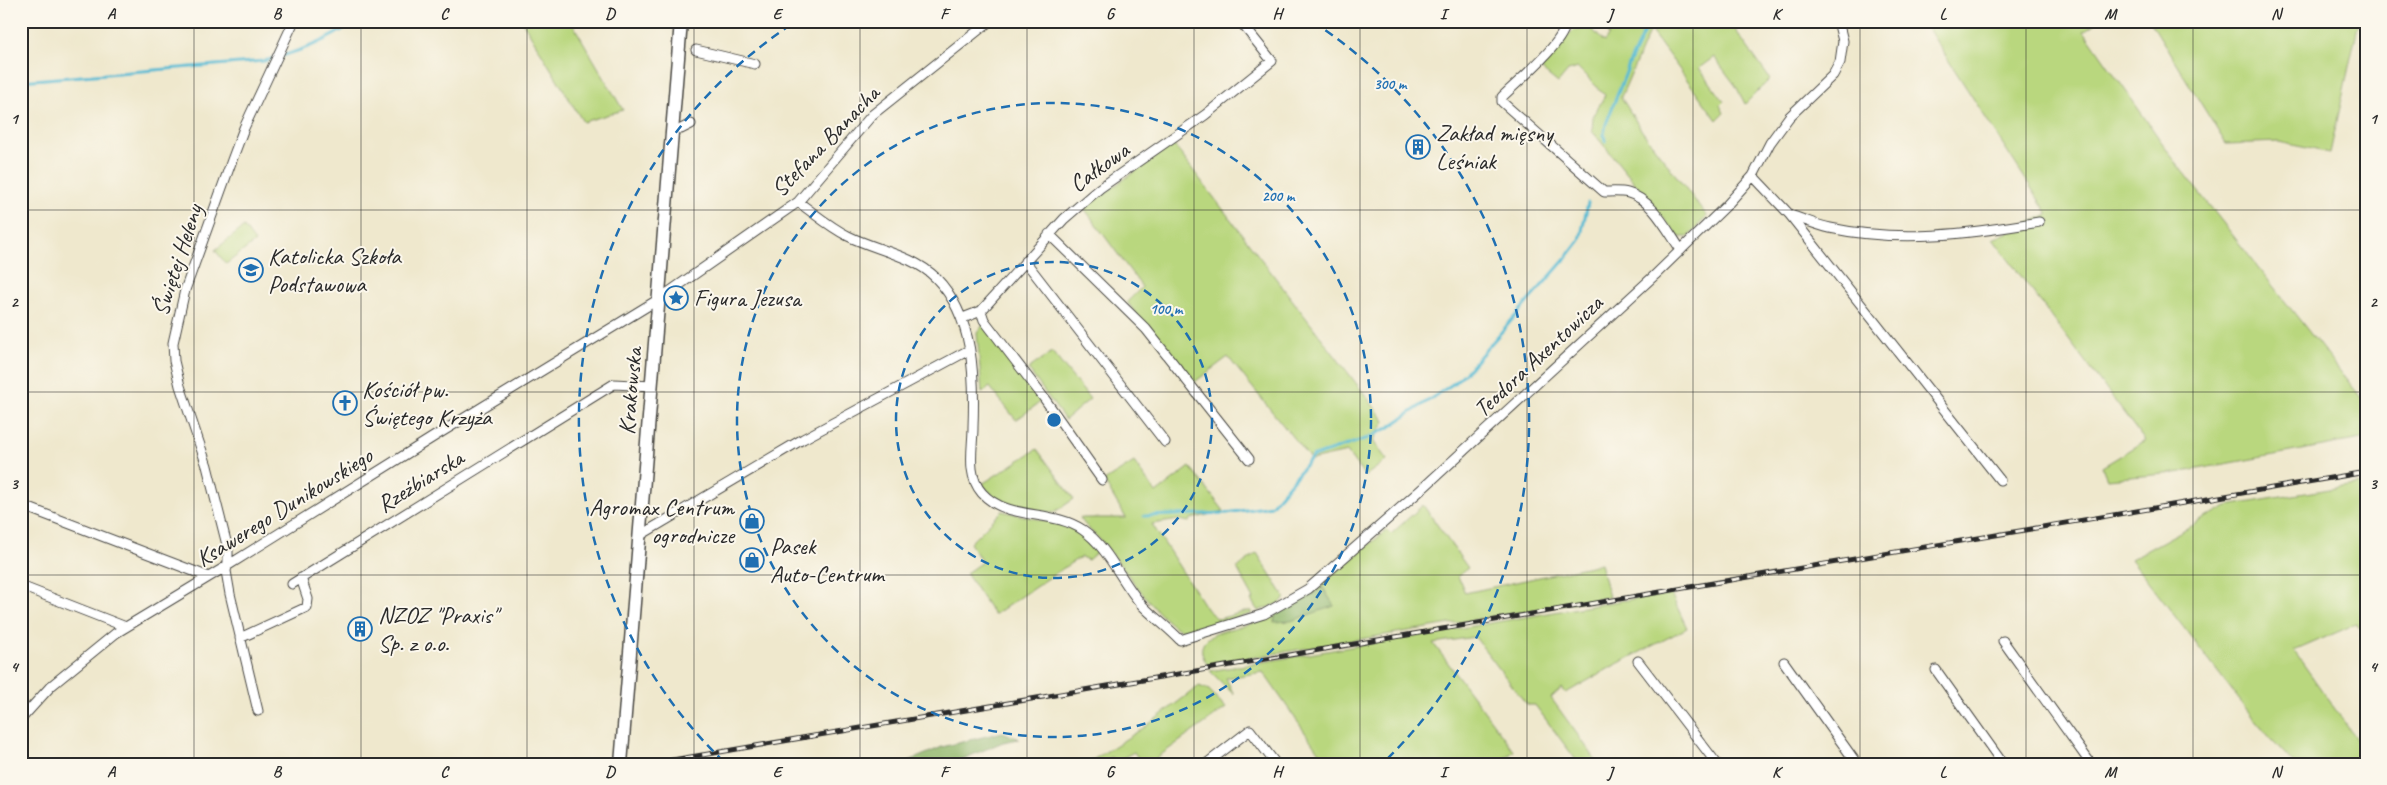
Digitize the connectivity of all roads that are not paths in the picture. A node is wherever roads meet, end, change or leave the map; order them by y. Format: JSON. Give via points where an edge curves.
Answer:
{"nodes":[{"id":1,"x":294,"y":21,"type":"edge"},
{"id":2,"x":681,"y":21,"type":"edge"},
{"id":3,"x":990,"y":21,"type":"edge"},
{"id":4,"x":1240,"y":21,"type":"edge"},
{"id":5,"x":1566,"y":21,"type":"edge"},
{"id":6,"x":1838,"y":21,"type":"edge"},
{"id":7,"x":696,"y":50,"type":"dead end"},
{"id":8,"x":755,"y":64,"type":"dead end"},
{"id":9,"x":692,"y":124,"type":"dead end"},
{"id":10,"x":680,"y":129,"type":"dead end"},
{"id":11,"x":1753,"y":176,"type":"junction"},
{"id":12,"x":798,"y":202,"type":"junction"},
{"id":13,"x":1790,"y":215,"type":"junction"},
{"id":14,"x":2039,"y":222,"type":"dead end"},
{"id":15,"x":1049,"y":234,"type":"junction"},
{"id":16,"x":1681,"y":250,"type":"junction"},
{"id":17,"x":1025,"y":261,"type":"junction"},
{"id":18,"x":659,"y":299,"type":"junction"},
{"id":19,"x":981,"y":311,"type":"junction"},
{"id":20,"x":963,"y":318,"type":"junction"},
{"id":21,"x":969,"y":350,"type":"junction"},
{"id":22,"x":652,"y":386,"type":"junction"},
{"id":23,"x":1164,"y":442,"type":"dead end"},
{"id":24,"x":1249,"y":459,"type":"dead end"},
{"id":25,"x":1102,"y":480,"type":"dead end"},
{"id":26,"x":2000,"y":480,"type":"dead end"},
{"id":27,"x":21,"y":505,"type":"edge"},
{"id":28,"x":640,"y":536,"type":"junction"},
{"id":29,"x":227,"y":566,"type":"junction"},
{"id":30,"x":209,"y":577,"type":"junction"},
{"id":31,"x":301,"y":578,"type":"junction"},
{"id":32,"x":292,"y":584,"type":"dead end"},
{"id":33,"x":21,"y":586,"type":"edge"},
{"id":34,"x":126,"y":627,"type":"junction"},
{"id":35,"x":240,"y":638,"type":"junction"},
{"id":36,"x":2003,"y":641,"type":"dead end"},
{"id":37,"x":1638,"y":662,"type":"dead end"},
{"id":38,"x":1784,"y":662,"type":"dead end"},
{"id":39,"x":1936,"y":670,"type":"dead end"},
{"id":40,"x":258,"y":711,"type":"dead end"},
{"id":41,"x":21,"y":719,"type":"edge"},
{"id":42,"x":621,"y":764,"type":"edge"},
{"id":43,"x":1206,"y":764,"type":"edge"},
{"id":44,"x":1276,"y":764,"type":"edge"},
{"id":45,"x":1717,"y":764,"type":"edge"},
{"id":46,"x":1858,"y":764,"type":"edge"},
{"id":47,"x":2003,"y":764,"type":"edge"},
{"id":48,"x":2091,"y":764,"type":"edge"}],
"edges":[{"from":1,"to":29,"type":"street","name":"Świętej Heleny","via":[[244,128],[191,273],[173,344],[180,386],[207,466],[228,549]]},
{"from":2,"to":18,"type":"main road","name":"Krakowska"},
{"from":3,"to":12,"type":"street","name":"Stefana Banacha","via":[[872,115]]},
{"from":4,"to":15,"type":"street","name":"Całkowa","via":[[1272,61],[1205,115],[1100,188]]},
{"from":5,"to":16,"type":"street","via":[[1565,31],[1556,45],[1502,97],[1502,102],[1604,192],[1626,192],[1638,197],[1651,208]]},
{"from":6,"to":11,"type":"street","name":"Teodora Axentowicza","via":[[1843,41],[1840,62],[1833,75],[1789,117],[1770,143]]},
{"from":7,"to":8,"type":"street"},
{"from":9,"to":10,"type":"street"},
{"from":11,"to":13,"type":"street"},
{"from":11,"to":16,"type":"street","name":"Teodora Axentowicza"},
{"from":12,"to":18,"type":"street","name":"Stefana Banacha"},
{"from":12,"to":20,"type":"street","via":[[848,236],[878,246],[935,277]]},
{"from":13,"to":14,"type":"street","via":[[1828,228],[1876,236],[1925,237]]},
{"from":13,"to":26,"type":"street"},
{"from":15,"to":17,"type":"street","name":"Całkowa"},
{"from":15,"to":24,"type":"street","via":[[1146,329]]},
{"from":16,"to":21,"type":"street","name":"Teodora Axentowicza","via":[[1475,441],[1308,589],[1264,614],[1180,640],[1141,603],[1085,531],[1064,520],[1008,509],[981,493],[972,470],[973,386]]},
{"from":17,"to":19,"type":"street","name":"Całkowa"},
{"from":17,"to":23,"type":"street"},
{"from":18,"to":22,"type":"main road","name":"Krakowska"},
{"from":18,"to":29,"type":"street","name":"Ksawerego Dunikowskiego"},
{"from":19,"to":20,"type":"street","name":"Całkowa"},
{"from":19,"to":25,"type":"street","via":[[984,320]]},
{"from":20,"to":21,"type":"street"},
{"from":21,"to":28,"type":"street","via":[[803,439]]},
{"from":22,"to":28,"type":"main road","name":"Krakowska"},
{"from":22,"to":31,"type":"street","name":"Rzeźbiarska","via":[[614,384]]},
{"from":27,"to":30,"type":"street"},
{"from":28,"to":42,"type":"main road","name":"Krakowska"},
{"from":29,"to":30,"type":"street","name":"Ksawerego Dunikowskiego"},
{"from":29,"to":35,"type":"street","name":"Świętej Heleny"},
{"from":30,"to":34,"type":"street","name":"Ksawerego Dunikowskiego"},
{"from":31,"to":32,"type":"street","name":"Rzeźbiarska"},
{"from":31,"to":35,"type":"street","via":[[308,599],[307,607]]},
{"from":33,"to":34,"type":"street"},
{"from":34,"to":41,"type":"street","name":"Ksawerego Dunikowskiego","via":[[73,667]]},
{"from":35,"to":40,"type":"street","name":"Świętej Heleny"},
{"from":36,"to":48,"type":"street"},
{"from":37,"to":45,"type":"street"},
{"from":38,"to":46,"type":"street"},
{"from":39,"to":47,"type":"street"},
{"from":43,"to":44,"type":"street","via":[[1250,730]]}]}
